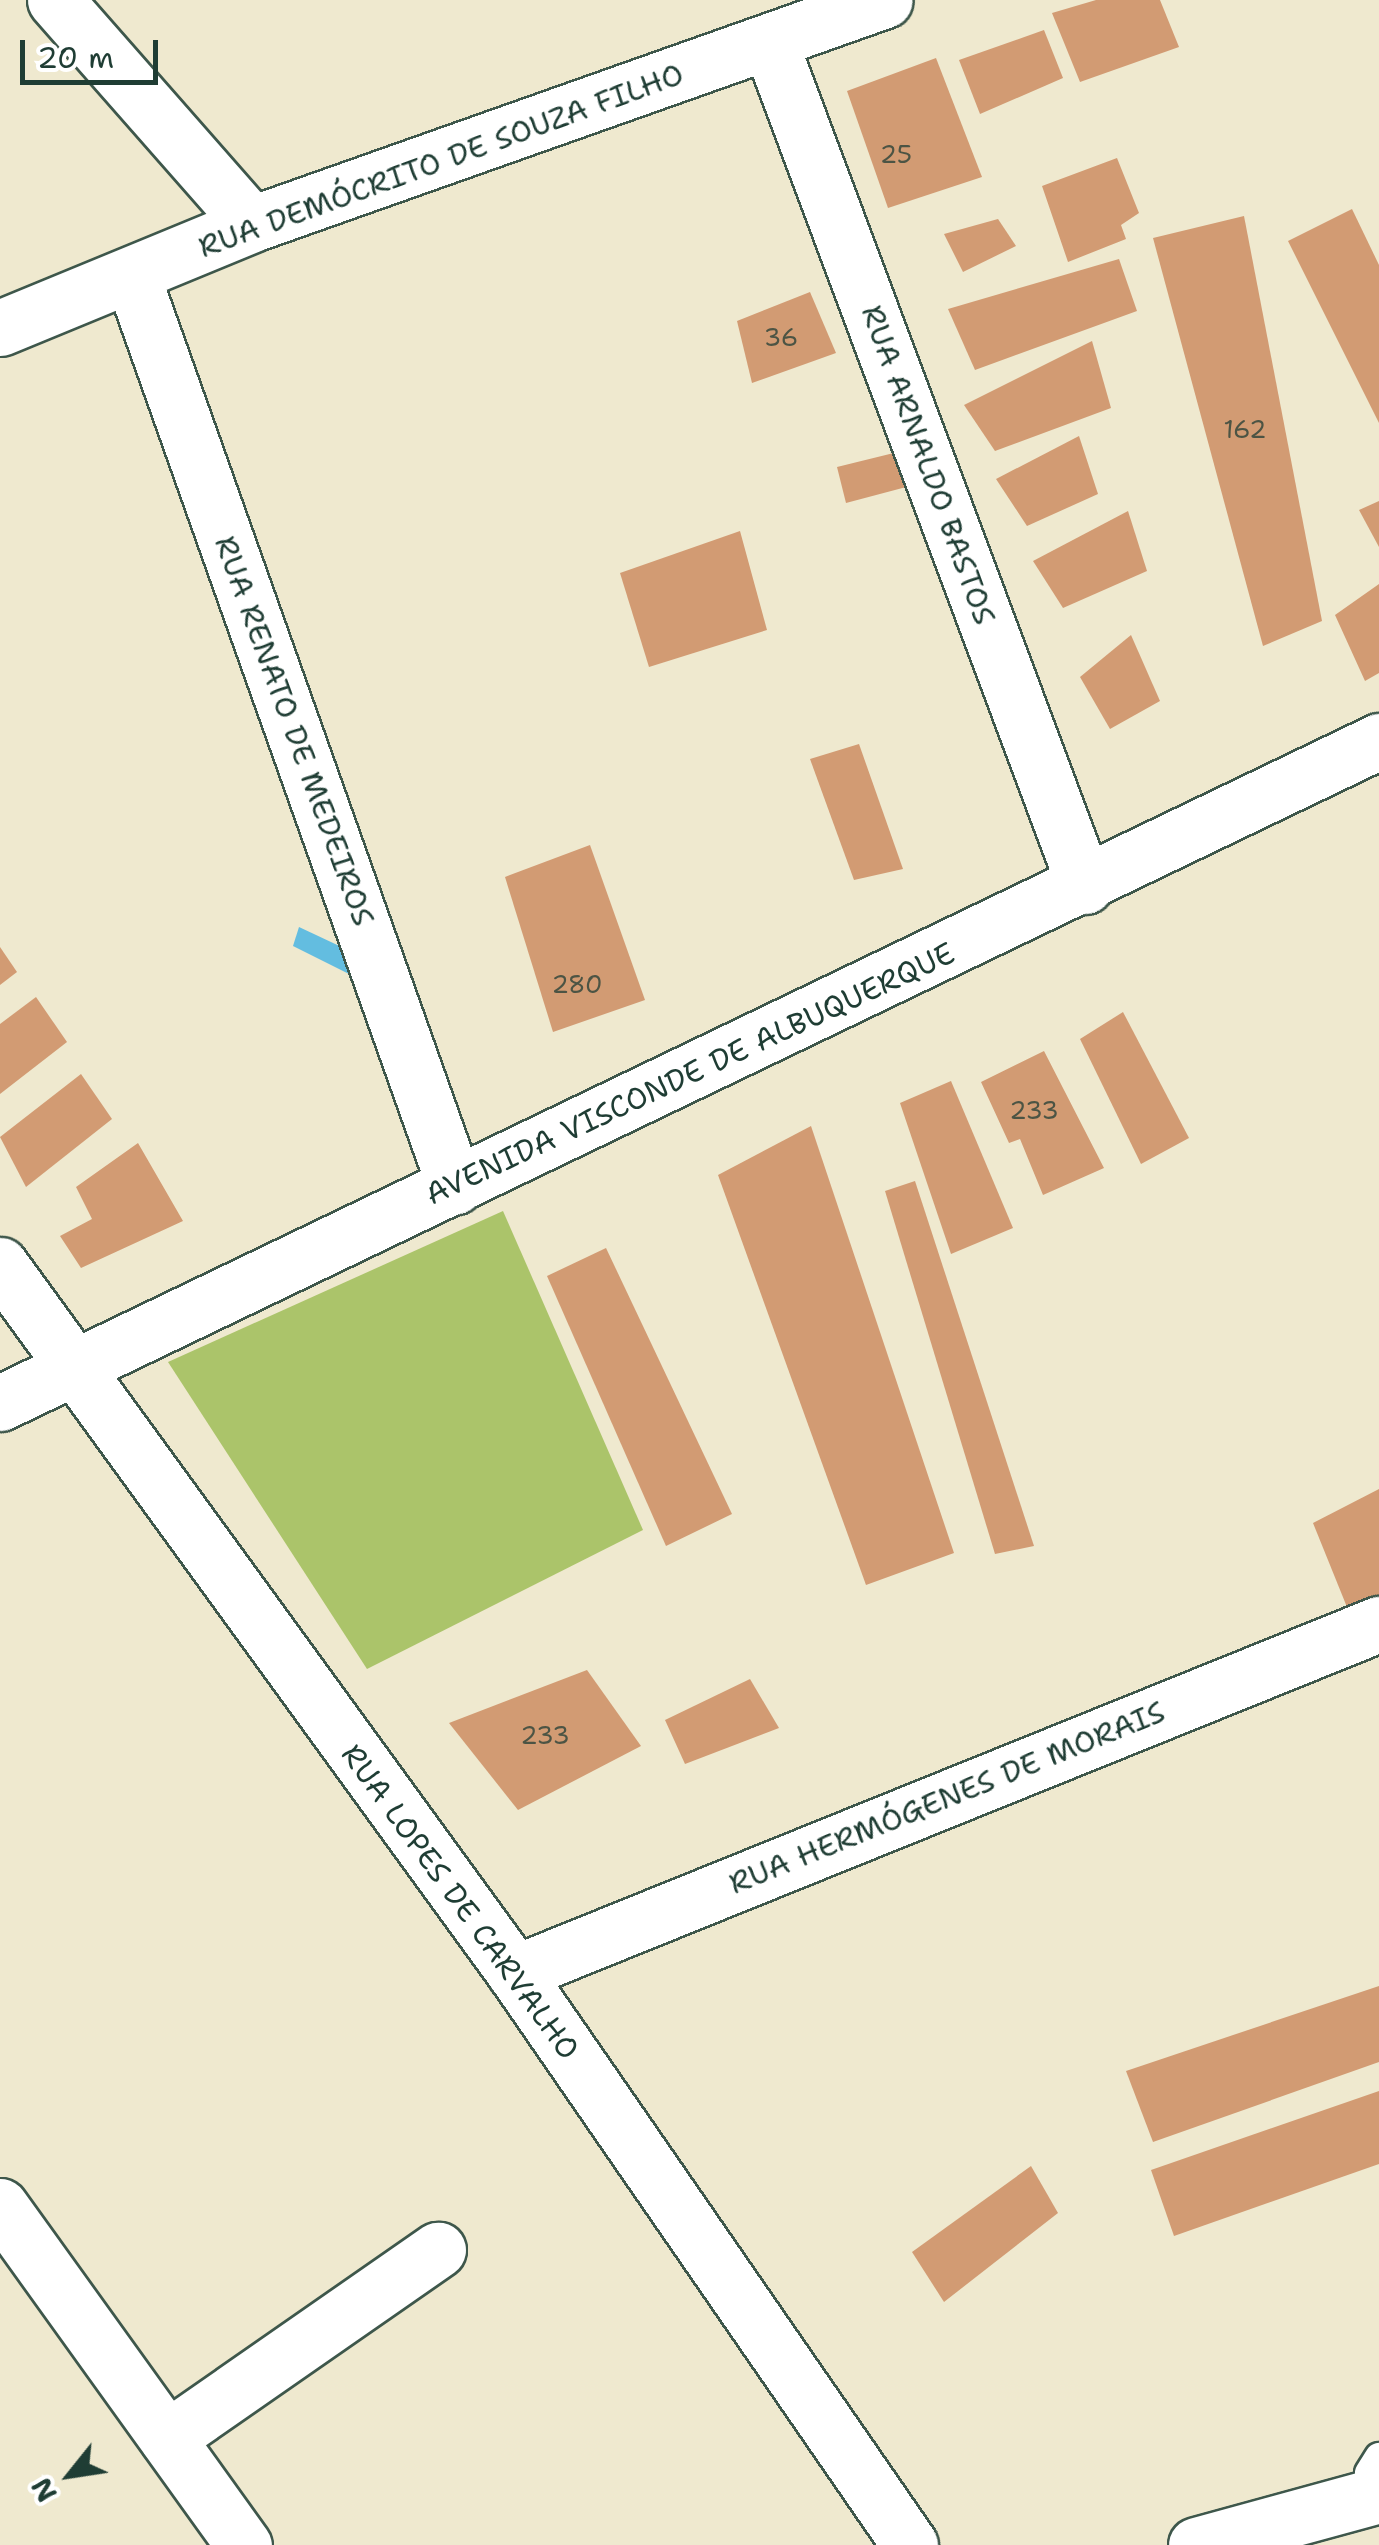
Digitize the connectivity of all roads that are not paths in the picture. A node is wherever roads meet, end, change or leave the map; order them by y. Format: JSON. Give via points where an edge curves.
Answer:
{"nodes":[{"id":1,"x":55,"y":0,"type":"edge"},
{"id":2,"x":885,"y":0,"type":"edge"},
{"id":3,"x":770,"y":43,"type":"junction"},
{"id":4,"x":252,"y":224,"type":"junction"},
{"id":5,"x":132,"y":276,"type":"junction"},
{"id":6,"x":0,"y":328,"type":"edge"},
{"id":7,"x":1379,"y":741,"type":"edge"},
{"id":8,"x":1085,"y":886,"type":"junction"},
{"id":9,"x":456,"y":1186,"type":"junction"},
{"id":10,"x":0,"y":1265,"type":"edge"},
{"id":11,"x":72,"y":1366,"type":"junction"},
{"id":12,"x":0,"y":1403,"type":"edge"},
{"id":13,"x":1379,"y":1624,"type":"edge"},
{"id":14,"x":515,"y":1972,"type":"junction"},
{"id":15,"x":0,"y":2206,"type":"edge"},
{"id":16,"x":438,"y":2250,"type":"dead end"},
{"id":17,"x":167,"y":2438,"type":"junction"},
{"id":18,"x":1376,"y":2474,"type":"edge"},
{"id":19,"x":1213,"y":2542,"type":"edge"},
{"id":20,"x":244,"y":2545,"type":"edge"},
{"id":21,"x":910,"y":2545,"type":"edge"}],
"edges":[{"from":1,"to":4,"type":"street"},
{"from":2,"to":3,"type":"street","name":"RUA DEMÓCRITO DE SOUZA FILHO"},
{"from":3,"to":4,"type":"street","name":"RUA DEMÓCRITO DE SOUZA FILHO"},
{"from":3,"to":8,"type":"street","name":"RUA ARNALDO BASTOS"},
{"from":4,"to":5,"type":"street","name":"RUA DEMÓCRITO DE SOUZA FILHO"},
{"from":5,"to":6,"type":"street","name":"RUA DEMÓCRITO DE SOUZA FILHO"},
{"from":5,"to":9,"type":"street","name":"RUA RENATO DE MEDEIROS"},
{"from":7,"to":8,"type":"street","name":"AVENIDA VISCONDE DE ALBUQUERQUE"},
{"from":8,"to":9,"type":"street","name":"AVENIDA VISCONDE DE ALBUQUERQUE"},
{"from":9,"to":11,"type":"street","name":"AVENIDA VISCONDE DE ALBUQUERQUE"},
{"from":10,"to":11,"type":"street","name":"RUA LOPES DE CARVALHO"},
{"from":11,"to":12,"type":"street","name":"AVENIDA VISCONDE DE ALBUQUERQUE"},
{"from":11,"to":14,"type":"street","name":"RUA LOPES DE CARVALHO"},
{"from":13,"to":14,"type":"street","name":"RUA HERMÓGENES DE MORAIS"},
{"from":14,"to":21,"type":"street","name":"RUA LOPES DE CARVALHO"},
{"from":15,"to":17,"type":"street"},
{"from":16,"to":17,"type":"street"},
{"from":17,"to":20,"type":"street"},
{"from":18,"to":19,"type":"street"}]}
